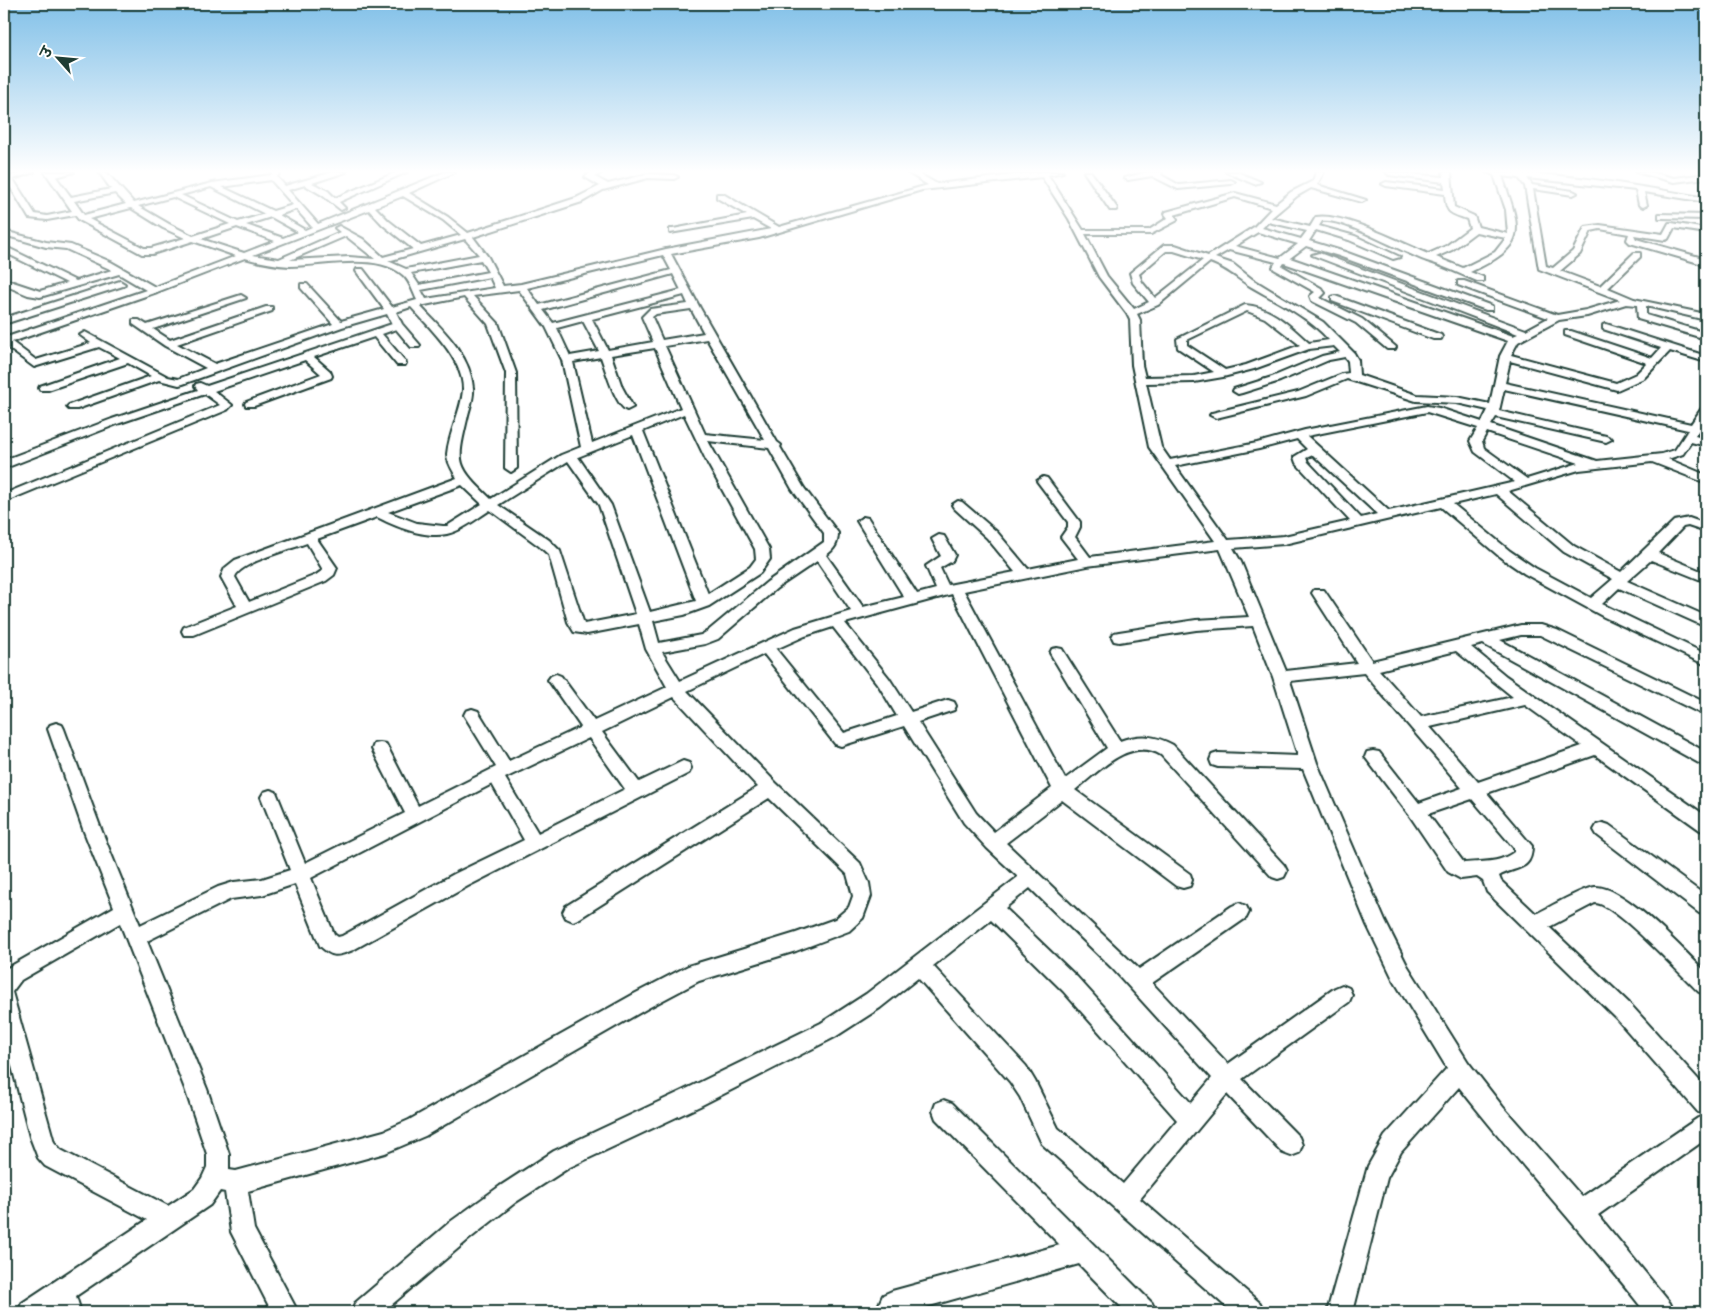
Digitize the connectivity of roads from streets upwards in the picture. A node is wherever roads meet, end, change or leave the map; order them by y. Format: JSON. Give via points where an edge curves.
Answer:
{"nodes":[{"id":1,"x":6,"y":233,"type":"edge"},
{"id":2,"x":112,"y":233,"type":"edge"},
{"id":3,"x":184,"y":233,"type":"edge"},
{"id":4,"x":207,"y":233,"type":"edge"},
{"id":5,"x":262,"y":233,"type":"edge"},
{"id":6,"x":304,"y":233,"type":"edge"},
{"id":7,"x":345,"y":233,"type":"edge"},
{"id":8,"x":346,"y":233,"type":"edge"},
{"id":9,"x":401,"y":233,"type":"edge"},
{"id":10,"x":464,"y":233,"type":"edge"},
{"id":11,"x":476,"y":233,"type":"edge"},
{"id":12,"x":761,"y":233,"type":"edge"},
{"id":13,"x":1081,"y":233,"type":"edge"},
{"id":14,"x":1249,"y":233,"type":"edge"},
{"id":15,"x":1268,"y":233,"type":"edge"},
{"id":16,"x":1310,"y":233,"type":"edge"},
{"id":17,"x":1332,"y":233,"type":"edge"},
{"id":18,"x":1370,"y":233,"type":"edge"},
{"id":19,"x":1468,"y":233,"type":"edge"},
{"id":20,"x":1495,"y":233,"type":"edge"},
{"id":21,"x":1512,"y":233,"type":"edge"},
{"id":22,"x":1536,"y":233,"type":"edge"},
{"id":23,"x":1586,"y":233,"type":"edge"},
{"id":24,"x":1630,"y":233,"type":"edge"},
{"id":25,"x":1642,"y":233,"type":"edge"},
{"id":26,"x":1666,"y":233,"type":"edge"},
{"id":27,"x":468,"y":236,"type":"junction"},
{"id":28,"x":1512,"y":237,"type":"junction"},
{"id":29,"x":193,"y":238,"type":"junction"},
{"id":30,"x":283,"y":241,"type":"junction"},
{"id":31,"x":1301,"y":245,"type":"junction"},
{"id":32,"x":56,"y":246,"type":"junction"},
{"id":33,"x":1228,"y":247,"type":"junction"},
{"id":34,"x":4,"y":249,"type":"edge"},
{"id":35,"x":666,"y":252,"type":"junction"},
{"id":36,"x":30,"y":254,"type":"junction"},
{"id":37,"x":245,"y":255,"type":"junction"},
{"id":38,"x":430,"y":255,"type":"junction"},
{"id":39,"x":1637,"y":255,"type":"dead end"},
{"id":40,"x":484,"y":257,"type":"junction"},
{"id":41,"x":1211,"y":258,"type":"junction"},
{"id":42,"x":1427,"y":258,"type":"junction"},
{"id":43,"x":1283,"y":260,"type":"junction"},
{"id":44,"x":1405,"y":260,"type":"dead end"},
{"id":45,"x":379,"y":261,"type":"junction"},
{"id":46,"x":4,"y":262,"type":"edge"},
{"id":47,"x":277,"y":262,"type":"junction"},
{"id":48,"x":1706,"y":262,"type":"edge"},
{"id":49,"x":119,"y":271,"type":"junction"},
{"id":50,"x":676,"y":271,"type":"junction"},
{"id":51,"x":360,"y":272,"type":"dead end"},
{"id":52,"x":405,"y":272,"type":"junction"},
{"id":53,"x":1462,"y":272,"type":"junction"},
{"id":54,"x":1553,"y":272,"type":"junction"},
{"id":55,"x":493,"y":274,"type":"junction"},
{"id":56,"x":1448,"y":278,"type":"dead end"},
{"id":57,"x":1480,"y":280,"type":"dead end"},
{"id":58,"x":4,"y":282,"type":"edge"},
{"id":59,"x":76,"y":284,"type":"junction"},
{"id":60,"x":120,"y":284,"type":"dead end"},
{"id":61,"x":304,"y":286,"type":"dead end"},
{"id":62,"x":521,"y":287,"type":"junction"},
{"id":63,"x":415,"y":288,"type":"junction"},
{"id":64,"x":500,"y":289,"type":"junction"},
{"id":65,"x":1602,"y":289,"type":"junction"},
{"id":66,"x":154,"y":290,"type":"junction"},
{"id":67,"x":687,"y":291,"type":"junction"},
{"id":68,"x":1320,"y":293,"type":"junction"},
{"id":69,"x":466,"y":294,"type":"junction"},
{"id":70,"x":241,"y":298,"type":"dead end"},
{"id":71,"x":1630,"y":300,"type":"junction"},
{"id":72,"x":1642,"y":302,"type":"junction"},
{"id":73,"x":418,"y":303,"type":"junction"},
{"id":74,"x":1155,"y":303,"type":"junction"},
{"id":75,"x":694,"y":306,"type":"junction"},
{"id":76,"x":538,"y":308,"type":"junction"},
{"id":77,"x":1489,"y":308,"type":"dead end"},
{"id":78,"x":269,"y":309,"type":"dead end"},
{"id":79,"x":390,"y":310,"type":"junction"},
{"id":80,"x":1132,"y":314,"type":"junction"},
{"id":81,"x":1706,"y":317,"type":"edge"},
{"id":82,"x":1556,"y":318,"type":"junction"},
{"id":83,"x":587,"y":319,"type":"junction"},
{"id":84,"x":4,"y":321,"type":"edge"},
{"id":85,"x":136,"y":322,"type":"dead end"},
{"id":86,"x":339,"y":325,"type":"junction"},
{"id":87,"x":398,"y":325,"type":"junction"},
{"id":88,"x":550,"y":327,"type":"junction"},
{"id":89,"x":1606,"y":327,"type":"dead end"},
{"id":90,"x":146,"y":328,"type":"junction"},
{"id":91,"x":376,"y":333,"type":"junction"},
{"id":92,"x":1568,"y":333,"type":"dead end"},
{"id":93,"x":711,"y":334,"type":"junction"},
{"id":94,"x":1526,"y":334,"type":"junction"},
{"id":95,"x":85,"y":335,"type":"dead end"},
{"id":96,"x":1706,"y":336,"type":"edge"},
{"id":97,"x":1437,"y":337,"type":"dead end"},
{"id":98,"x":7,"y":338,"type":"edge"},
{"id":99,"x":1514,"y":340,"type":"junction"},
{"id":100,"x":1338,"y":342,"type":"junction"},
{"id":101,"x":100,"y":343,"type":"junction"},
{"id":102,"x":169,"y":344,"type":"junction"},
{"id":103,"x":660,"y":344,"type":"junction"},
{"id":104,"x":415,"y":345,"type":"dead end"},
{"id":105,"x":1306,"y":346,"type":"junction"},
{"id":106,"x":1391,"y":347,"type":"dead end"},
{"id":107,"x":1668,"y":347,"type":"junction"},
{"id":108,"x":605,"y":353,"type":"junction"},
{"id":109,"x":1349,"y":353,"type":"junction"},
{"id":110,"x":306,"y":356,"type":"junction"},
{"id":111,"x":1505,"y":356,"type":"junction"},
{"id":112,"x":128,"y":358,"type":"junction"},
{"id":113,"x":1706,"y":359,"type":"edge"},
{"id":114,"x":566,"y":360,"type":"junction"},
{"id":115,"x":1653,"y":362,"type":"junction"},
{"id":116,"x":401,"y":363,"type":"dead end"},
{"id":117,"x":214,"y":368,"type":"junction"},
{"id":118,"x":1223,"y":374,"type":"junction"},
{"id":119,"x":160,"y":376,"type":"junction"},
{"id":120,"x":1354,"y":377,"type":"junction"},
{"id":121,"x":186,"y":379,"type":"junction"},
{"id":122,"x":1140,"y":380,"type":"junction"},
{"id":123,"x":1499,"y":386,"type":"junction"},
{"id":124,"x":44,"y":388,"type":"dead end"},
{"id":125,"x":208,"y":390,"type":"junction"},
{"id":126,"x":1238,"y":392,"type":"dead end"},
{"id":127,"x":250,"y":404,"type":"dead end"},
{"id":128,"x":73,"y":407,"type":"dead end"},
{"id":129,"x":627,"y":407,"type":"dead end"},
{"id":130,"x":687,"y":409,"type":"junction"},
{"id":131,"x":1493,"y":410,"type":"junction"},
{"id":132,"x":1706,"y":410,"type":"edge"},
{"id":133,"x":1216,"y":415,"type":"dead end"},
{"id":134,"x":1484,"y":427,"type":"junction"},
{"id":135,"x":636,"y":428,"type":"junction"},
{"id":136,"x":1692,"y":433,"type":"junction"},
{"id":137,"x":1299,"y":435,"type":"junction"},
{"id":138,"x":702,"y":437,"type":"junction"},
{"id":139,"x":1606,"y":439,"type":"dead end"},
{"id":140,"x":1706,"y":443,"type":"edge"},
{"id":141,"x":775,"y":446,"type":"junction"},
{"id":142,"x":1315,"y":449,"type":"junction"},
{"id":143,"x":579,"y":452,"type":"junction"},
{"id":144,"x":1656,"y":459,"type":"junction"},
{"id":145,"x":4,"y":464,"type":"edge"},
{"id":146,"x":1168,"y":464,"type":"junction"},
{"id":147,"x":1594,"y":465,"type":"junction"},
{"id":148,"x":511,"y":468,"type":"dead end"},
{"id":149,"x":1687,"y":473,"type":"junction"},
{"id":150,"x":1706,"y":479,"type":"edge"},
{"id":151,"x":464,"y":480,"type":"junction"},
{"id":152,"x":1043,"y":481,"type":"dead end"},
{"id":153,"x":1525,"y":482,"type":"junction"},
{"id":154,"x":1498,"y":489,"type":"junction"},
{"id":155,"x":1706,"y":490,"type":"edge"},
{"id":156,"x":4,"y":498,"type":"edge"},
{"id":157,"x":1443,"y":502,"type":"junction"},
{"id":158,"x":490,"y":505,"type":"junction"},
{"id":159,"x":958,"y":505,"type":"dead end"},
{"id":160,"x":378,"y":512,"type":"junction"},
{"id":161,"x":1387,"y":516,"type":"junction"},
{"id":162,"x":863,"y":521,"type":"dead end"},
{"id":163,"x":1360,"y":523,"type":"junction"},
{"id":164,"x":1706,"y":528,"type":"edge"},
{"id":165,"x":309,"y":536,"type":"junction"},
{"id":166,"x":939,"y":539,"type":"dead end"},
{"id":167,"x":1224,"y":544,"type":"junction"},
{"id":168,"x":819,"y":554,"type":"junction"},
{"id":169,"x":1648,"y":554,"type":"junction"},
{"id":170,"x":1087,"y":562,"type":"junction"},
{"id":171,"x":1024,"y":574,"type":"junction"},
{"id":172,"x":1706,"y":578,"type":"edge"},
{"id":173,"x":1620,"y":580,"type":"junction"},
{"id":174,"x":950,"y":590,"type":"junction"},
{"id":175,"x":1318,"y":593,"type":"dead end"},
{"id":176,"x":913,"y":599,"type":"junction"},
{"id":177,"x":704,"y":603,"type":"junction"},
{"id":178,"x":1592,"y":604,"type":"junction"},
{"id":179,"x":245,"y":608,"type":"junction"},
{"id":180,"x":860,"y":613,"type":"junction"},
{"id":181,"x":644,"y":616,"type":"junction"},
{"id":182,"x":836,"y":620,"type":"junction"},
{"id":183,"x":1258,"y":621,"type":"junction"},
{"id":184,"x":1706,"y":622,"type":"edge"},
{"id":185,"x":189,"y":631,"type":"dead end"},
{"id":186,"x":1119,"y":637,"type":"dead end"},
{"id":187,"x":1484,"y":638,"type":"junction"},
{"id":188,"x":1458,"y":644,"type":"junction"},
{"id":189,"x":766,"y":647,"type":"junction"},
{"id":190,"x":653,"y":649,"type":"junction"},
{"id":191,"x":1057,"y":654,"type":"dead end"},
{"id":192,"x":1706,"y":660,"type":"edge"},
{"id":193,"x":1368,"y":667,"type":"junction"},
{"id":194,"x":1281,"y":678,"type":"junction"},
{"id":195,"x":556,"y":680,"type":"dead end"},
{"id":196,"x":677,"y":690,"type":"junction"},
{"id":197,"x":1528,"y":699,"type":"junction"},
{"id":198,"x":948,"y":706,"type":"dead end"},
{"id":199,"x":1706,"y":710,"type":"edge"},
{"id":200,"x":472,"y":715,"type":"dead end"},
{"id":201,"x":906,"y":718,"type":"junction"},
{"id":202,"x":1417,"y":724,"type":"junction"},
{"id":203,"x":56,"y":729,"type":"dead end"},
{"id":204,"x":590,"y":731,"type":"junction"},
{"id":205,"x":1596,"y":748,"type":"junction"},
{"id":206,"x":380,"y":749,"type":"dead end"},
{"id":207,"x":1116,"y":749,"type":"junction"},
{"id":208,"x":1373,"y":757,"type":"dead end"},
{"id":209,"x":1218,"y":760,"type":"dead end"},
{"id":210,"x":1706,"y":760,"type":"edge"},
{"id":211,"x":1309,"y":763,"type":"junction"},
{"id":212,"x":683,"y":768,"type":"dead end"},
{"id":213,"x":500,"y":773,"type":"junction"},
{"id":214,"x":770,"y":788,"type":"junction"},
{"id":215,"x":1062,"y":790,"type":"junction"},
{"id":216,"x":1475,"y":791,"type":"junction"},
{"id":217,"x":636,"y":792,"type":"junction"},
{"id":218,"x":270,"y":797,"type":"dead end"},
{"id":219,"x":1416,"y":811,"type":"junction"},
{"id":220,"x":415,"y":816,"type":"junction"},
{"id":221,"x":1706,"y":825,"type":"edge"},
{"id":222,"x":1603,"y":830,"type":"dead end"},
{"id":223,"x":535,"y":842,"type":"junction"},
{"id":224,"x":993,"y":843,"type":"junction"},
{"id":225,"x":1278,"y":871,"type":"dead end"},
{"id":226,"x":301,"y":874,"type":"junction"},
{"id":227,"x":1490,"y":876,"type":"junction"},
{"id":228,"x":1031,"y":877,"type":"junction"},
{"id":229,"x":1183,"y":880,"type":"dead end"},
{"id":230,"x":1706,"y":907,"type":"edge"},
{"id":231,"x":992,"y":908,"type":"junction"},
{"id":232,"x":125,"y":910,"type":"junction"},
{"id":233,"x":573,"y":912,"type":"dead end"},
{"id":234,"x":1239,"y":912,"type":"dead end"},
{"id":235,"x":1534,"y":925,"type":"junction"},
{"id":236,"x":136,"y":937,"type":"junction"},
{"id":237,"x":919,"y":965,"type":"junction"},
{"id":238,"x":1138,"y":981,"type":"junction"},
{"id":239,"x":1706,"y":985,"type":"edge"},
{"id":240,"x":4,"y":988,"type":"edge"},
{"id":241,"x":1342,"y":995,"type":"dead end"},
{"id":242,"x":4,"y":996,"type":"edge"},
{"id":243,"x":10,"y":1043,"type":"edge"},
{"id":244,"x":1460,"y":1070,"type":"junction"},
{"id":245,"x":1226,"y":1078,"type":"junction"},
{"id":246,"x":1706,"y":1104,"type":"edge"},
{"id":247,"x":944,"y":1112,"type":"dead end"},
{"id":248,"x":1191,"y":1119,"type":"junction"},
{"id":249,"x":1703,"y":1134,"type":"edge"},
{"id":250,"x":1291,"y":1145,"type":"dead end"},
{"id":251,"x":226,"y":1181,"type":"junction"},
{"id":252,"x":1124,"y":1201,"type":"junction"},
{"id":253,"x":1580,"y":1213,"type":"junction"},
{"id":254,"x":169,"y":1219,"type":"junction"},
{"id":255,"x":1083,"y":1251,"type":"junction"},
{"id":256,"x":65,"y":1302,"type":"edge"},
{"id":257,"x":892,"y":1304,"type":"dead end"},
{"id":258,"x":31,"y":1312,"type":"edge"},
{"id":259,"x":285,"y":1312,"type":"edge"},
{"id":260,"x":364,"y":1312,"type":"edge"},
{"id":261,"x":1143,"y":1312,"type":"edge"},
{"id":262,"x":1251,"y":1312,"type":"edge"},
{"id":263,"x":1340,"y":1312,"type":"edge"},
{"id":264,"x":1662,"y":1312,"type":"edge"}],
"edges":[{"from":1,"to":32,"type":"street"},
{"from":2,"to":29,"type":"street","via":[[142,251]]},
{"from":3,"to":29,"type":"street"},
{"from":4,"to":29,"type":"street"},
{"from":5,"to":30,"type":"street"},
{"from":6,"to":30,"type":"street"},
{"from":7,"to":47,"type":"street"},
{"from":8,"to":45,"type":"street","via":[[360,241]]},
{"from":9,"to":38,"type":"street"},
{"from":10,"to":27,"type":"street"},
{"from":11,"to":27,"type":"street"},
{"from":12,"to":35,"type":"street"},
{"from":13,"to":80,"type":"street","via":[[1103,277]]},
{"from":14,"to":33,"type":"street"},
{"from":15,"to":31,"type":"street"},
{"from":16,"to":31,"type":"street"},
{"from":17,"to":44,"type":"street","via":[[1352,238]]},
{"from":18,"to":42,"type":"street"},
{"from":19,"to":42,"type":"street","via":[[1449,248]]},
{"from":20,"to":28,"type":"street"},
{"from":21,"to":28,"type":"street"},
{"from":22,"to":54,"type":"street","via":[[1540,265]]},
{"from":23,"to":54,"type":"street","via":[[1577,252]]},
{"from":24,"to":48,"type":"street","via":[[1630,240]]},
{"from":25,"to":26,"type":"street","via":[[1665,236]]},
{"from":27,"to":38,"type":"street"},
{"from":27,"to":40,"type":"street"},
{"from":28,"to":53,"type":"street","via":[[1508,246],[1490,260]]},
{"from":29,"to":37,"type":"street"},
{"from":30,"to":37,"type":"street"},
{"from":31,"to":43,"type":"street"},
{"from":31,"to":77,"type":"street","via":[[1342,254]]},
{"from":31,"to":94,"type":"street"},
{"from":32,"to":36,"type":"street"},
{"from":32,"to":49,"type":"street","via":[[77,250]]},
{"from":33,"to":41,"type":"street"},
{"from":33,"to":43,"type":"street"},
{"from":34,"to":36,"type":"street"},
{"from":35,"to":50,"type":"street"},
{"from":35,"to":62,"type":"street"},
{"from":36,"to":46,"type":"street"},
{"from":36,"to":59,"type":"street"},
{"from":37,"to":47,"type":"street"},
{"from":37,"to":66,"type":"street"},
{"from":38,"to":40,"type":"street"},
{"from":38,"to":45,"type":"street"},
{"from":38,"to":52,"type":"street"},
{"from":39,"to":65,"type":"street"},
{"from":40,"to":55,"type":"street"},
{"from":41,"to":74,"type":"street"},
{"from":41,"to":74,"type":"street","via":[[1168,247],[1155,255],[1134,274]]},
{"from":41,"to":100,"type":"street","via":[[1230,266],[1320,324]]},
{"from":42,"to":53,"type":"street"},
{"from":43,"to":68,"type":"street","via":[[1278,268]]},
{"from":43,"to":99,"type":"street"},
{"from":45,"to":47,"type":"street"},
{"from":45,"to":52,"type":"street"},
{"from":49,"to":59,"type":"street"},
{"from":49,"to":66,"type":"street"},
{"from":50,"to":67,"type":"street"},
{"from":50,"to":76,"type":"street"},
{"from":51,"to":79,"type":"street"},
{"from":52,"to":63,"type":"street"},
{"from":53,"to":57,"type":"street"},
{"from":54,"to":65,"type":"street"},
{"from":55,"to":63,"type":"street"},
{"from":55,"to":64,"type":"street"},
{"from":56,"to":82,"type":"street"},
{"from":58,"to":59,"type":"street","via":[[34,294]]},
{"from":60,"to":84,"type":"street"},
{"from":61,"to":86,"type":"street"},
{"from":62,"to":64,"type":"street"},
{"from":62,"to":76,"type":"street"},
{"from":63,"to":73,"type":"street"},
{"from":64,"to":69,"type":"street"},
{"from":65,"to":71,"type":"street"},
{"from":66,"to":98,"type":"street"},
{"from":67,"to":75,"type":"street"},
{"from":67,"to":83,"type":"street"},
{"from":68,"to":97,"type":"street"},
{"from":68,"to":106,"type":"street","via":[[1315,299],[1359,321]]},
{"from":69,"to":73,"type":"street"},
{"from":69,"to":148,"type":"street","via":[[493,323],[511,373]]},
{"from":70,"to":90,"type":"street"},
{"from":71,"to":72,"type":"street"},
{"from":71,"to":82,"type":"street"},
{"from":72,"to":81,"type":"street"},
{"from":72,"to":96,"type":"street","via":[[1641,317]]},
{"from":73,"to":79,"type":"street"},
{"from":73,"to":151,"type":"street","via":[[452,351],[467,381],[468,390],[454,455]]},
{"from":74,"to":80,"type":"street"},
{"from":75,"to":93,"type":"street"},
{"from":75,"to":103,"type":"street","via":[[648,314]]},
{"from":76,"to":88,"type":"street"},
{"from":78,"to":102,"type":"street"},
{"from":79,"to":86,"type":"street"},
{"from":79,"to":87,"type":"street"},
{"from":80,"to":122,"type":"street","via":[[1136,326]]},
{"from":82,"to":94,"type":"street"},
{"from":83,"to":88,"type":"street"},
{"from":83,"to":108,"type":"street"},
{"from":85,"to":90,"type":"street"},
{"from":86,"to":117,"type":"street"},
{"from":87,"to":91,"type":"street"},
{"from":87,"to":104,"type":"street"},
{"from":88,"to":114,"type":"street"},
{"from":89,"to":107,"type":"street"},
{"from":90,"to":102,"type":"street"},
{"from":91,"to":110,"type":"street"},
{"from":91,"to":116,"type":"street"},
{"from":92,"to":115,"type":"street"},
{"from":93,"to":103,"type":"street"},
{"from":93,"to":141,"type":"street"},
{"from":94,"to":99,"type":"street"},
{"from":95,"to":101,"type":"street"},
{"from":98,"to":101,"type":"street","via":[[34,364]]},
{"from":99,"to":111,"type":"street"},
{"from":100,"to":105,"type":"street"},
{"from":100,"to":109,"type":"street"},
{"from":101,"to":112,"type":"street"},
{"from":102,"to":117,"type":"street"},
{"from":103,"to":108,"type":"street"},
{"from":103,"to":130,"type":"street"},
{"from":105,"to":118,"type":"street"},
{"from":105,"to":118,"type":"street","via":[[1282,325],[1253,308],[1245,308],[1182,339],[1182,346]]},
{"from":107,"to":113,"type":"street"},
{"from":107,"to":115,"type":"street"},
{"from":108,"to":114,"type":"street"},
{"from":108,"to":129,"type":"street"},
{"from":109,"to":120,"type":"street"},
{"from":109,"to":126,"type":"street","via":[[1318,360],[1276,380]]},
{"from":110,"to":125,"type":"street"},
{"from":110,"to":127,"type":"street","via":[[327,376]]},
{"from":111,"to":115,"type":"street","via":[[1614,387],[1640,376]]},
{"from":111,"to":123,"type":"street"},
{"from":112,"to":119,"type":"street"},
{"from":112,"to":124,"type":"street"},
{"from":114,"to":143,"type":"street"},
{"from":117,"to":121,"type":"street"},
{"from":118,"to":122,"type":"street","via":[[1194,379]]},
{"from":119,"to":121,"type":"street","via":[[175,382]]},
{"from":119,"to":128,"type":"street"},
{"from":120,"to":131,"type":"street","via":[[1416,398],[1457,400]]},
{"from":120,"to":133,"type":"street","via":[[1346,376],[1302,394]]},
{"from":121,"to":125,"type":"street"},
{"from":122,"to":146,"type":"street","via":[[1156,447]]},
{"from":123,"to":131,"type":"street"},
{"from":123,"to":136,"type":"street"},
{"from":125,"to":145,"type":"street"},
{"from":125,"to":156,"type":"street","via":[[226,405],[223,408]]},
{"from":130,"to":135,"type":"street"},
{"from":130,"to":138,"type":"street"},
{"from":131,"to":134,"type":"street"},
{"from":131,"to":139,"type":"street"},
{"from":132,"to":136,"type":"street"},
{"from":134,"to":137,"type":"street","via":[[1427,409]]},
{"from":134,"to":147,"type":"street"},
{"from":134,"to":153,"type":"street","via":[[1476,441],[1479,450]]},
{"from":135,"to":143,"type":"street"},
{"from":135,"to":177,"type":"street"},
{"from":136,"to":140,"type":"street"},
{"from":136,"to":144,"type":"street","via":[[1679,452]]},
{"from":137,"to":142,"type":"street"},
{"from":137,"to":146,"type":"street"},
{"from":138,"to":141,"type":"street"},
{"from":138,"to":177,"type":"street","via":[[762,549],[763,559],[755,570]]},
{"from":141,"to":168,"type":"street","via":[[798,489],[831,533],[831,542]]},
{"from":142,"to":161,"type":"street"},
{"from":142,"to":163,"type":"street","via":[[1300,457],[1302,463]]},
{"from":143,"to":158,"type":"street"},
{"from":143,"to":181,"type":"street","via":[[605,505]]},
{"from":144,"to":147,"type":"street"},
{"from":144,"to":149,"type":"street"},
{"from":146,"to":167,"type":"street"},
{"from":147,"to":153,"type":"street"},
{"from":149,"to":150,"type":"street"},
{"from":149,"to":155,"type":"street"},
{"from":151,"to":158,"type":"street"},
{"from":151,"to":160,"type":"street"},
{"from":152,"to":170,"type":"street","via":[[1074,522],[1068,537]]},
{"from":153,"to":154,"type":"street"},
{"from":154,"to":157,"type":"street"},
{"from":154,"to":173,"type":"street","via":[[1569,549]]},
{"from":157,"to":161,"type":"street"},
{"from":157,"to":178,"type":"street","via":[[1517,563]]},
{"from":158,"to":160,"type":"street","via":[[445,531],[398,523]]},
{"from":158,"to":181,"type":"street","via":[[555,554],[579,628]]},
{"from":159,"to":171,"type":"street","via":[[998,541]]},
{"from":160,"to":165,"type":"street"},
{"from":161,"to":163,"type":"street"},
{"from":162,"to":176,"type":"street"},
{"from":163,"to":167,"type":"street","via":[[1284,540]]},
{"from":164,"to":169,"type":"street","via":[[1683,521]]},
{"from":165,"to":179,"type":"street","via":[[240,563],[230,571],[228,577]]},
{"from":165,"to":179,"type":"street","via":[[330,568],[329,572]]},
{"from":166,"to":174,"type":"street","via":[[948,555],[933,566]]},
{"from":167,"to":170,"type":"street"},
{"from":167,"to":183,"type":"street"},
{"from":168,"to":180,"type":"street"},
{"from":168,"to":190,"type":"street","via":[[772,585],[713,635]]},
{"from":169,"to":172,"type":"street"},
{"from":169,"to":173,"type":"street"},
{"from":170,"to":171,"type":"street"},
{"from":171,"to":174,"type":"street"},
{"from":173,"to":178,"type":"street"},
{"from":173,"to":184,"type":"street"},
{"from":174,"to":176,"type":"street"},
{"from":174,"to":215,"type":"street"},
{"from":175,"to":193,"type":"street"},
{"from":176,"to":180,"type":"street"},
{"from":177,"to":181,"type":"street","via":[[684,610]]},
{"from":178,"to":192,"type":"street"},
{"from":179,"to":185,"type":"street"},
{"from":180,"to":182,"type":"street"},
{"from":181,"to":190,"type":"street"},
{"from":182,"to":189,"type":"street"},
{"from":182,"to":201,"type":"street","via":[[884,682]]},
{"from":183,"to":186,"type":"street","via":[[1196,625]]},
{"from":183,"to":194,"type":"street"},
{"from":187,"to":188,"type":"street"},
{"from":187,"to":199,"type":"street","via":[[1521,630],[1541,630]]},
{"from":187,"to":210,"type":"street"},
{"from":188,"to":193,"type":"street"},
{"from":188,"to":197,"type":"street"},
{"from":189,"to":196,"type":"street"},
{"from":189,"to":201,"type":"street","via":[[841,740]]},
{"from":190,"to":196,"type":"street"},
{"from":191,"to":207,"type":"street"},
{"from":193,"to":194,"type":"street"},
{"from":193,"to":202,"type":"street"},
{"from":194,"to":211,"type":"street"},
{"from":195,"to":204,"type":"street"},
{"from":196,"to":204,"type":"street"},
{"from":196,"to":214,"type":"street"},
{"from":197,"to":202,"type":"street"},
{"from":197,"to":205,"type":"street"},
{"from":198,"to":201,"type":"street"},
{"from":200,"to":213,"type":"street"},
{"from":201,"to":224,"type":"street","via":[[970,818]]},
{"from":202,"to":216,"type":"street"},
{"from":203,"to":232,"type":"street"},
{"from":204,"to":213,"type":"street"},
{"from":204,"to":217,"type":"street"},
{"from":205,"to":216,"type":"street"},
{"from":205,"to":221,"type":"street"},
{"from":206,"to":220,"type":"street"},
{"from":207,"to":215,"type":"street"},
{"from":207,"to":225,"type":"street","via":[[1139,742],[1154,743],[1167,750]]},
{"from":208,"to":219,"type":"street"},
{"from":209,"to":211,"type":"street"},
{"from":211,"to":244,"type":"street","via":[[1400,972]]},
{"from":212,"to":217,"type":"street"},
{"from":213,"to":220,"type":"street"},
{"from":213,"to":223,"type":"street"},
{"from":214,"to":233,"type":"street"},
{"from":214,"to":251,"type":"street","via":[[854,870],[862,896],[856,912],[842,925],[695,973],[417,1128],[385,1142]]},
{"from":215,"to":224,"type":"street"},
{"from":215,"to":229,"type":"street"},
{"from":216,"to":219,"type":"street"},
{"from":216,"to":227,"type":"street","via":[[1523,846],[1523,856],[1492,869]]},
{"from":217,"to":223,"type":"street"},
{"from":218,"to":226,"type":"street"},
{"from":219,"to":227,"type":"street","via":[[1454,866],[1461,871],[1480,869]]},
{"from":220,"to":226,"type":"street"},
{"from":222,"to":230,"type":"street"},
{"from":223,"to":226,"type":"street","via":[[346,944],[335,946],[327,940]]},
{"from":224,"to":228,"type":"street"},
{"from":226,"to":236,"type":"street","via":[[262,887],[234,890]]},
{"from":227,"to":235,"type":"street","via":[[1494,886]]},
{"from":228,"to":231,"type":"street"},
{"from":228,"to":238,"type":"street"},
{"from":231,"to":237,"type":"street"},
{"from":231,"to":248,"type":"street","via":[[1070,984]]},
{"from":232,"to":236,"type":"street"},
{"from":232,"to":240,"type":"street","via":[[14,973]]},
{"from":234,"to":238,"type":"street"},
{"from":235,"to":239,"type":"street","via":[[1593,895],[1602,895],[1629,912]]},
{"from":235,"to":246,"type":"street","via":[[1623,1011]]},
{"from":236,"to":251,"type":"street","via":[[196,1089]]},
{"from":237,"to":252,"type":"street","via":[[1028,1086],[1040,1122],[1050,1136]]},
{"from":237,"to":260,"type":"street","via":[[873,1002],[828,1030],[562,1159],[459,1231]]},
{"from":238,"to":245,"type":"street"},
{"from":241,"to":245,"type":"street"},
{"from":242,"to":243,"type":"street"},
{"from":243,"to":254,"type":"street","via":[[40,1137],[53,1158]]},
{"from":244,"to":253,"type":"street"},
{"from":244,"to":263,"type":"street","via":[[1392,1144],[1376,1174]]},
{"from":245,"to":248,"type":"street"},
{"from":245,"to":250,"type":"street"},
{"from":247,"to":255,"type":"street"},
{"from":248,"to":252,"type":"street"},
{"from":249,"to":253,"type":"street"},
{"from":251,"to":254,"type":"street"},
{"from":251,"to":259,"type":"street","via":[[238,1208],[243,1232]]},
{"from":252,"to":262,"type":"street"},
{"from":253,"to":264,"type":"street"},
{"from":254,"to":256,"type":"street"},
{"from":255,"to":257,"type":"street"},
{"from":255,"to":261,"type":"street"},
{"from":256,"to":258,"type":"street"}]}
